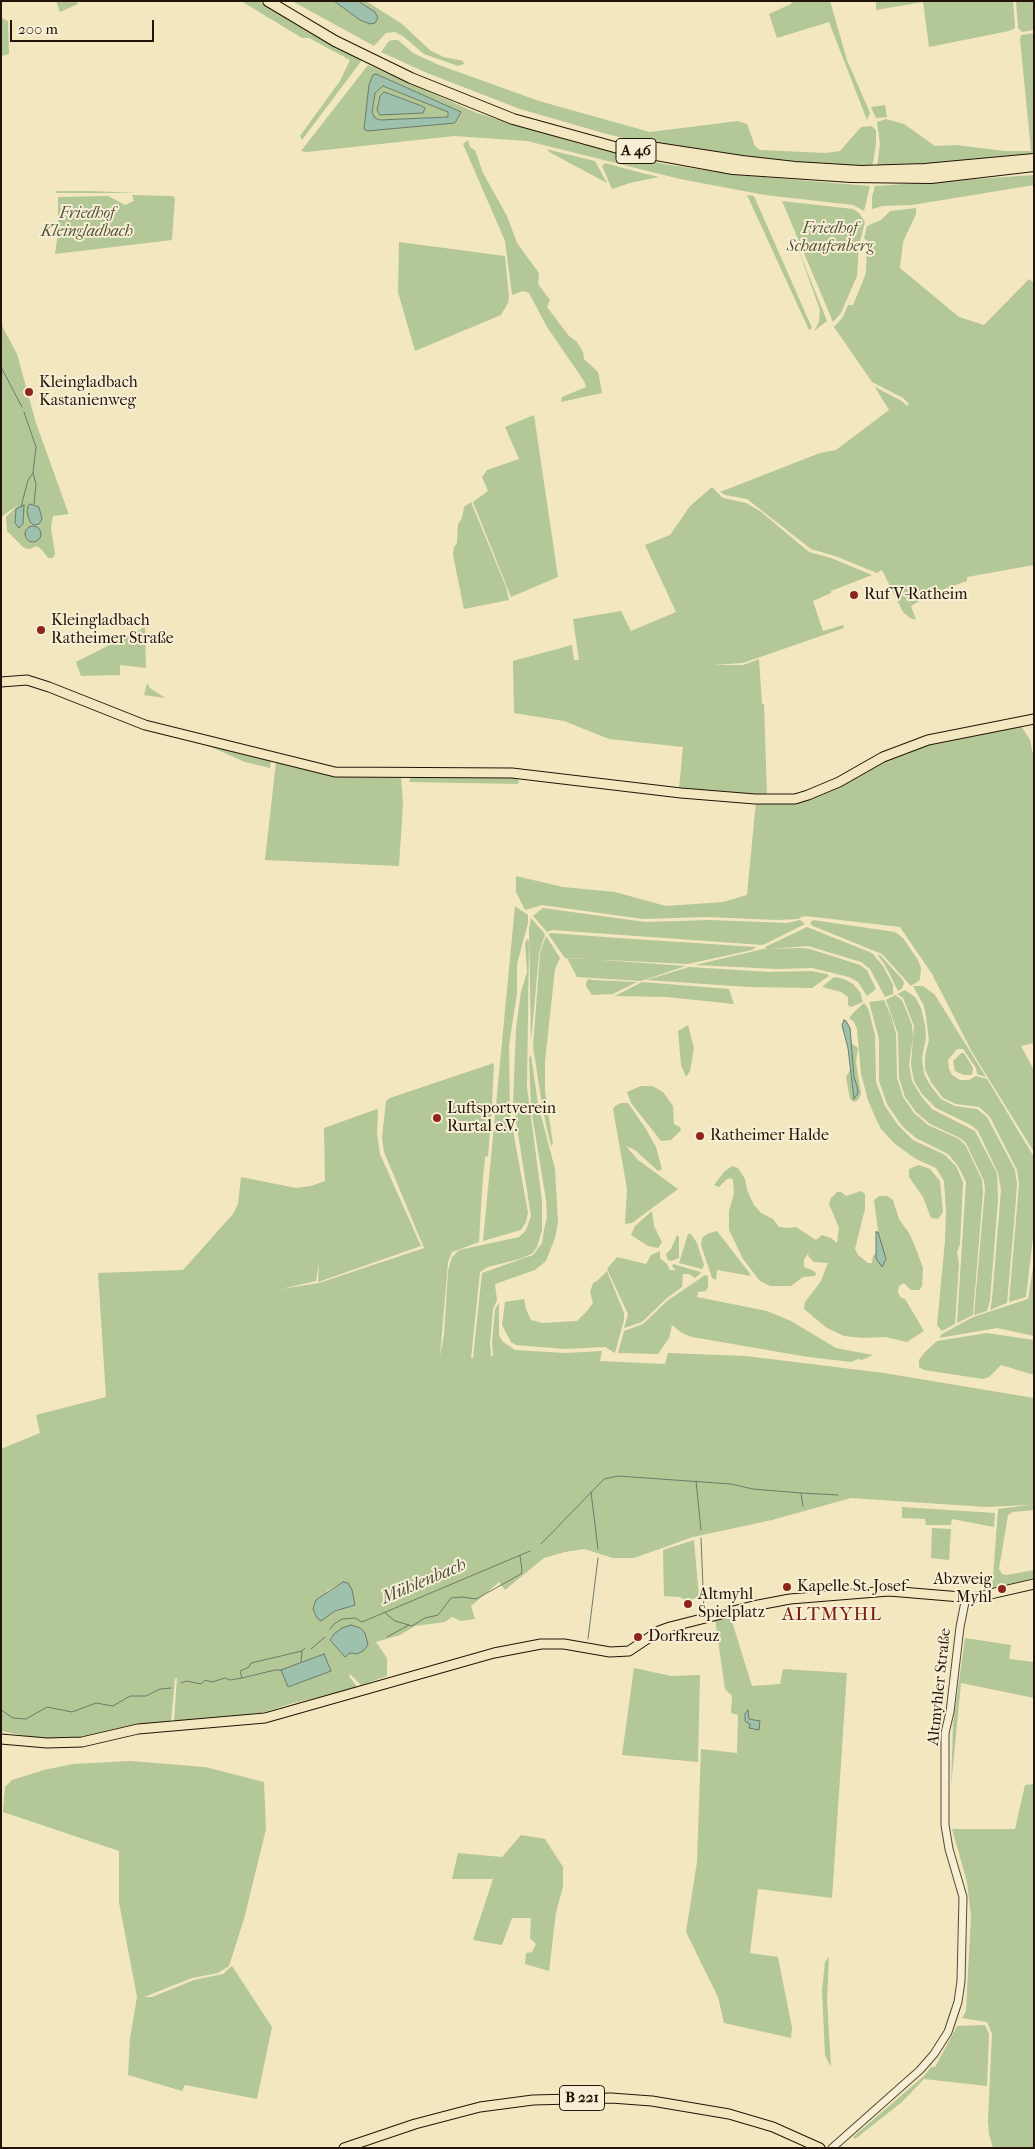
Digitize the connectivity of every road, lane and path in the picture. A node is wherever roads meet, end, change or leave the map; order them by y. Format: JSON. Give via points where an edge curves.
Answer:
{"nodes":[{"id":1,"x":268,"y":1,"type":"edge"},
{"id":2,"x":279,"y":1,"type":"edge"},
{"id":3,"x":1034,"y":159,"type":"edge"},
{"id":4,"x":1034,"y":166,"type":"edge"},
{"id":5,"x":1,"y":682,"type":"edge"},
{"id":6,"x":1034,"y":719,"type":"edge"},
{"id":7,"x":1034,"y":1584,"type":"edge"},
{"id":8,"x":966,"y":1597,"type":"junction"},
{"id":9,"x":1,"y":1739,"type":"edge"},
{"id":10,"x":834,"y":2146,"type":"edge"},
{"id":11,"x":344,"y":2148,"type":"edge"},
{"id":12,"x":820,"y":2148,"type":"edge"}],
"edges":[{"from":1,"to":4,"type":"highway","number":"A 46","via":[[335,41],[411,78],[513,119],[618,148],[733,169],[851,178],[931,178]]},
{"from":2,"to":3,"type":"highway","number":"A 46","via":[[349,41],[421,76],[552,125],[612,140],[742,161],[861,170],[925,170]]},
{"from":5,"to":6,"type":"main road","via":[[26,680],[145,725],[335,772],[512,774],[681,793],[780,800],[808,795],[883,757],[928,740]]},
{"from":7,"to":8,"type":"main road","via":[[982,1597]]},
{"from":8,"to":9,"type":"main road","via":[[889,1591],[790,1599],[670,1627],[629,1651],[610,1652],[564,1644],[541,1644],[494,1653],[264,1718],[138,1729],[82,1742]]},
{"from":8,"to":10,"type":"street","name":"Altmyhler Straße","via":[[945,1733],[945,1826],[963,1897],[958,2002],[948,2032],[934,2054]]},
{"from":11,"to":12,"type":"main road","number":"B 221","via":[[480,2107],[533,2100],[611,2098],[652,2101],[729,2114]]}]}
